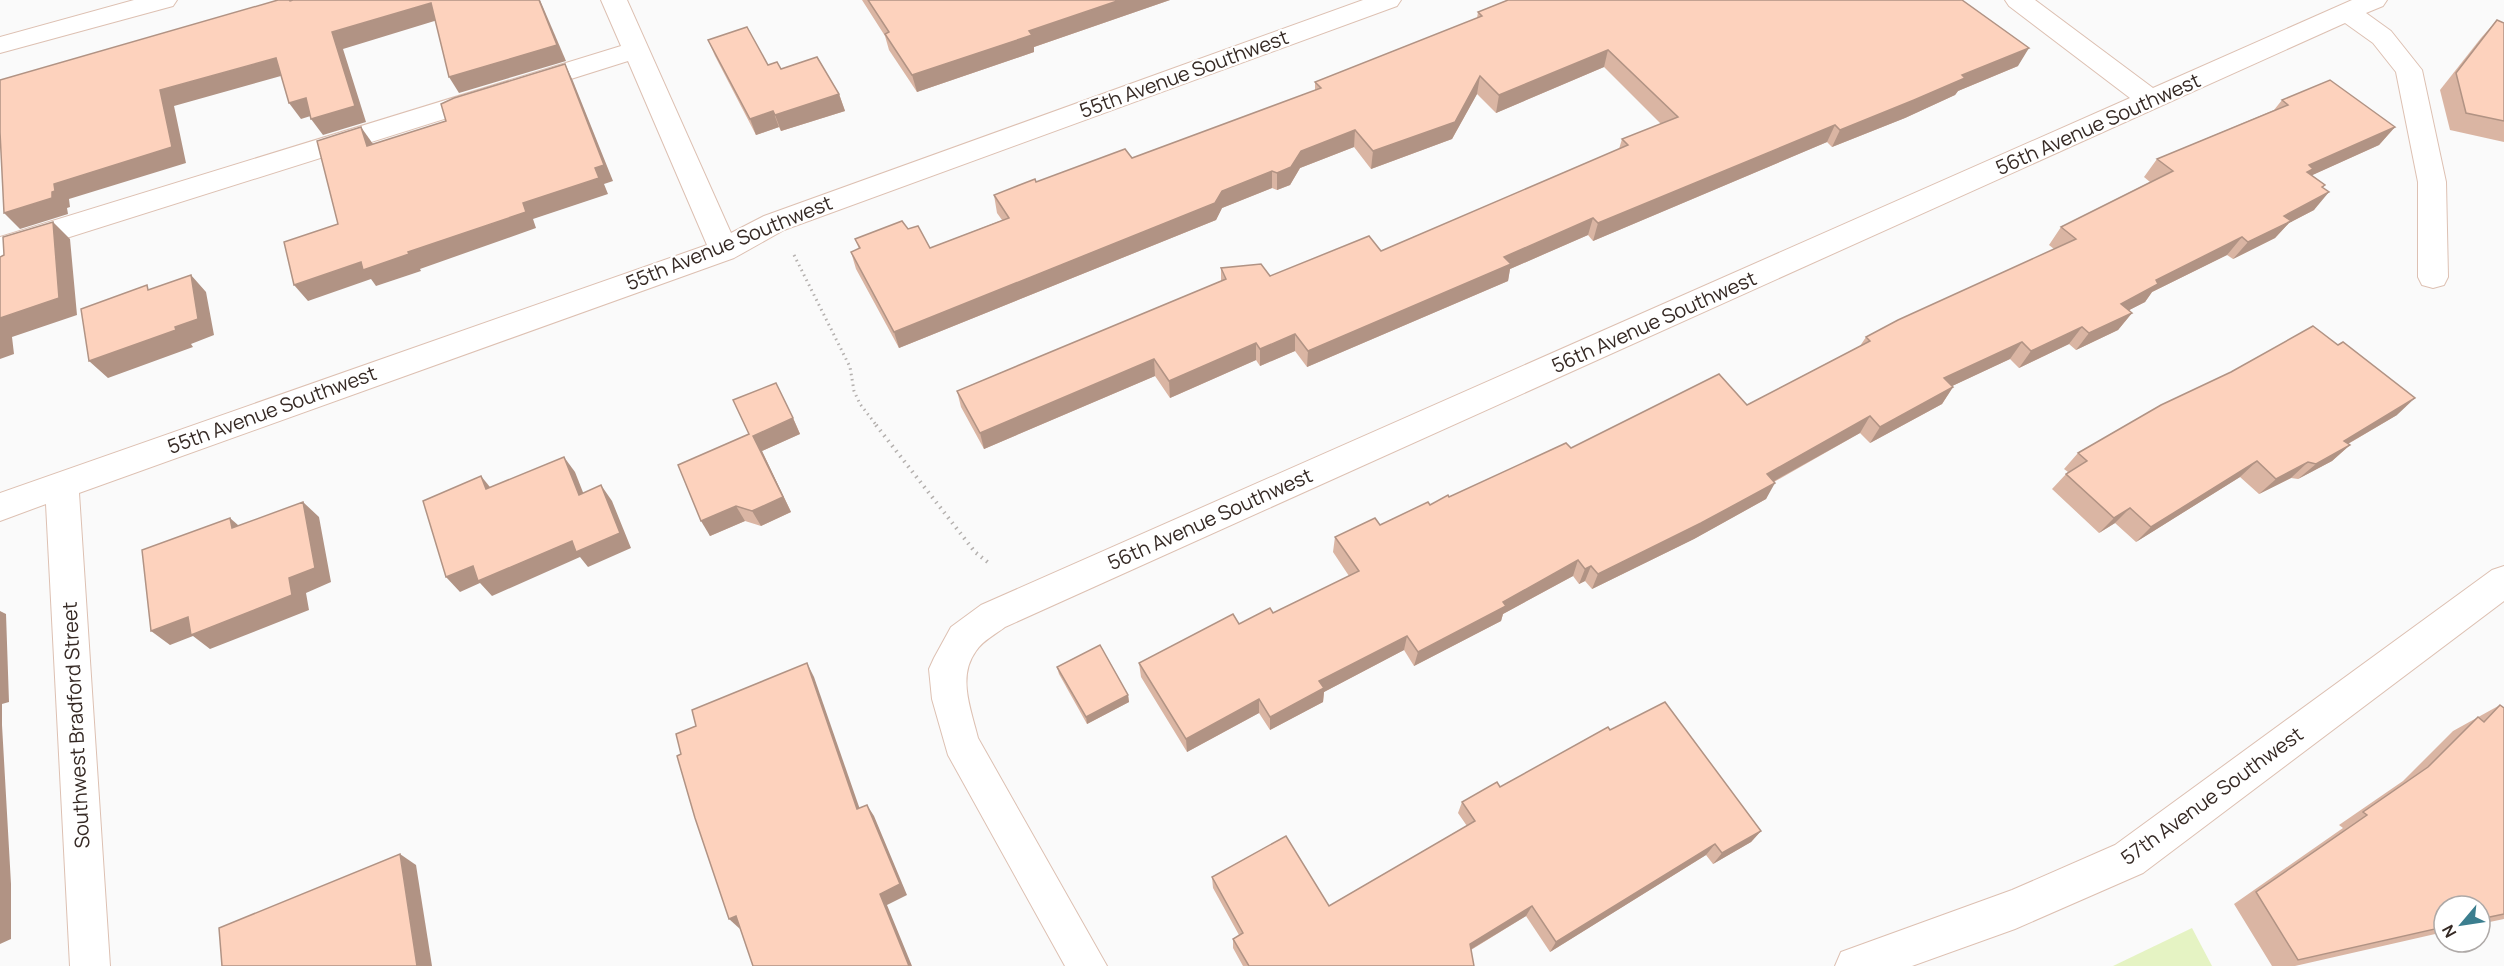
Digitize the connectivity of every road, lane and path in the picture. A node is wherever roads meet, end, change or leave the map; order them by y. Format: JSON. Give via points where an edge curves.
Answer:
{"nodes":[{"id":1,"x":164,"y":0,"type":"edge"},
{"id":2,"x":614,"y":0,"type":"edge"},
{"id":3,"x":1388,"y":0,"type":"edge"},
{"id":4,"x":2018,"y":0,"type":"edge"},
{"id":5,"x":2361,"y":6,"type":"edge"},
{"id":6,"x":0,"y":45,"type":"edge"},
{"id":7,"x":636,"y":50,"type":"junction"},
{"id":8,"x":2152,"y":101,"type":"junction"},
{"id":9,"x":0,"y":248,"type":"edge"},
{"id":10,"x":724,"y":250,"type":"junction"},
{"id":11,"x":796,"y":258,"type":"dead end"},
{"id":12,"x":2433,"y":277,"type":"dead end"},
{"id":13,"x":62,"y":485,"type":"junction"},
{"id":14,"x":0,"y":507,"type":"edge"},
{"id":15,"x":990,"y":564,"type":"dead end"},
{"id":16,"x":2504,"y":581,"type":"edge"},
{"id":17,"x":90,"y":966,"type":"edge"},
{"id":18,"x":1087,"y":966,"type":"edge"},
{"id":19,"x":1855,"y":966,"type":"edge"}],
"edges":[{"from":1,"to":6,"type":"street"},
{"from":2,"to":7,"type":"street"},
{"from":3,"to":10,"type":"street","name":"55th Avenue Southwest","via":[[774,223]]},
{"from":4,"to":8,"type":"street"},
{"from":5,"to":8,"type":"street","name":"56th Avenue Southwest"},
{"from":5,"to":12,"type":"street","via":[[2409,70],[2432,182]]},
{"from":7,"to":9,"type":"street"},
{"from":7,"to":10,"type":"street"},
{"from":8,"to":18,"type":"street","name":"56th Avenue Southwest","via":[[993,616],[964,638],[947,669],[961,743]]},
{"from":10,"to":13,"type":"street","name":"55th Avenue Southwest"},
{"from":11,"to":15,"type":"path","via":[[850,367],[860,404],[975,552]]},
{"from":13,"to":14,"type":"street","name":"55th Avenue Southwest"},
{"from":13,"to":17,"type":"street","name":"Southwest Bradford Street"},
{"from":16,"to":19,"type":"street","name":"57th Avenue Southwest","via":[[2129,859],[2015,909]]}]}
